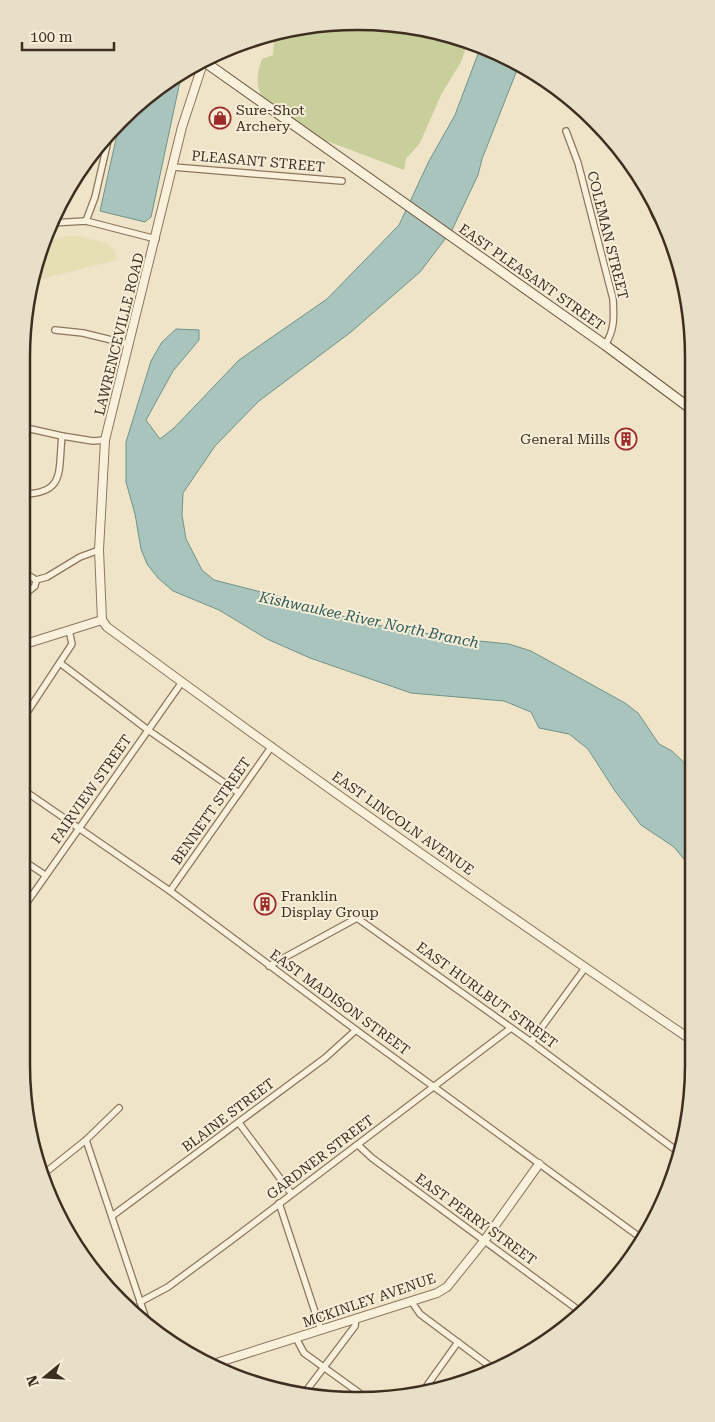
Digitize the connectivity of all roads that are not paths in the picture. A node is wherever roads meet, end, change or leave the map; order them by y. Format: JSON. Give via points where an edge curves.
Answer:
{"nodes":[{"id":1,"x":210,"y":65,"type":"edge"},
{"id":2,"x":200,"y":71,"type":"edge"},
{"id":3,"x":566,"y":131,"type":"dead end"},
{"id":4,"x":106,"y":148,"type":"edge"},
{"id":5,"x":173,"y":167,"type":"junction"},
{"id":6,"x":342,"y":181,"type":"dead end"},
{"id":7,"x":86,"y":221,"type":"junction"},
{"id":8,"x":59,"y":223,"type":"edge"},
{"id":9,"x":156,"y":240,"type":"junction"},
{"id":10,"x":55,"y":330,"type":"dead end"},
{"id":11,"x":128,"y":344,"type":"junction"},
{"id":12,"x":605,"y":345,"type":"junction"},
{"id":13,"x":685,"y":405,"type":"edge"},
{"id":14,"x":30,"y":429,"type":"edge"},
{"id":15,"x":62,"y":436,"type":"junction"},
{"id":16,"x":106,"y":440,"type":"junction"},
{"id":17,"x":30,"y":493,"type":"edge"},
{"id":18,"x":99,"y":550,"type":"junction"},
{"id":19,"x":30,"y":576,"type":"edge"},
{"id":20,"x":36,"y":580,"type":"junction"},
{"id":21,"x":30,"y":590,"type":"edge"},
{"id":22,"x":102,"y":620,"type":"junction"},
{"id":23,"x":69,"y":630,"type":"junction"},
{"id":24,"x":30,"y":642,"type":"edge"},
{"id":25,"x":60,"y":663,"type":"junction"},
{"id":26,"x":182,"y":682,"type":"junction"},
{"id":27,"x":30,"y":708,"type":"edge"},
{"id":28,"x":148,"y":730,"type":"junction"},
{"id":29,"x":272,"y":746,"type":"junction"},
{"id":30,"x":239,"y":793,"type":"junction"},
{"id":31,"x":30,"y":795,"type":"edge"},
{"id":32,"x":78,"y":829,"type":"junction"},
{"id":33,"x":30,"y":864,"type":"edge"},
{"id":34,"x":46,"y":875,"type":"junction"},
{"id":35,"x":170,"y":891,"type":"junction"},
{"id":36,"x":30,"y":898,"type":"edge"},
{"id":37,"x":269,"y":966,"type":"junction"},
{"id":38,"x":585,"y":968,"type":"junction"},
{"id":39,"x":511,"y":1028,"type":"junction"},
{"id":40,"x":356,"y":1030,"type":"junction"},
{"id":41,"x":685,"y":1036,"type":"edge"},
{"id":42,"x":531,"y":1042,"type":"junction"},
{"id":43,"x":435,"y":1086,"type":"junction"},
{"id":44,"x":120,"y":1108,"type":"dead end"},
{"id":45,"x":239,"y":1123,"type":"junction"},
{"id":46,"x":86,"y":1140,"type":"junction"},
{"id":47,"x":358,"y":1145,"type":"junction"},
{"id":48,"x":674,"y":1149,"type":"edge"},
{"id":49,"x":539,"y":1164,"type":"junction"},
{"id":50,"x":47,"y":1171,"type":"edge"},
{"id":51,"x":291,"y":1193,"type":"junction"},
{"id":52,"x":279,"y":1203,"type":"junction"},
{"id":53,"x":112,"y":1216,"type":"junction"},
{"id":54,"x":637,"y":1235,"type":"edge"},
{"id":55,"x":484,"y":1240,"type":"junction"},
{"id":56,"x":411,"y":1301,"type":"junction"},
{"id":57,"x":140,"y":1302,"type":"junction"},
{"id":58,"x":576,"y":1308,"type":"edge"},
{"id":59,"x":144,"y":1312,"type":"edge"},
{"id":60,"x":356,"y":1318,"type":"junction"},
{"id":61,"x":321,"y":1330,"type":"junction"},
{"id":62,"x":296,"y":1338,"type":"junction"},
{"id":63,"x":458,"y":1342,"type":"junction"},
{"id":64,"x":221,"y":1362,"type":"edge"},
{"id":65,"x":488,"y":1365,"type":"edge"},
{"id":66,"x":324,"y":1367,"type":"junction"},
{"id":67,"x":427,"y":1385,"type":"edge"},
{"id":68,"x":308,"y":1388,"type":"edge"},
{"id":69,"x":358,"y":1392,"type":"edge"}],
"edges":[{"from":1,"to":12,"type":"main road","name":"EAST PLEASANT STREET"},
{"from":2,"to":5,"type":"street","name":"LAWRENCEVILLE ROAD"},
{"from":3,"to":12,"type":"street","name":"COLEMAN STREET","via":[[578,163],[613,299],[614,320]]},
{"from":4,"to":7,"type":"street"},
{"from":5,"to":6,"type":"street","name":"PLEASANT STREET"},
{"from":5,"to":9,"type":"street","name":"LAWRENCEVILLE ROAD"},
{"from":7,"to":8,"type":"street"},
{"from":7,"to":9,"type":"street"},
{"from":9,"to":11,"type":"street","name":"LAWRENCEVILLE ROAD"},
{"from":10,"to":11,"type":"street"},
{"from":11,"to":16,"type":"street","name":"LAWRENCEVILLE ROAD"},
{"from":12,"to":13,"type":"main road","name":"EAST PLEASANT STREET"},
{"from":14,"to":15,"type":"street"},
{"from":15,"to":16,"type":"street"},
{"from":15,"to":17,"type":"street","via":[[59,475],[55,485],[47,491]]},
{"from":16,"to":18,"type":"street","name":"LAWRENCEVILLE ROAD"},
{"from":18,"to":20,"type":"street","via":[[80,556],[47,577]]},
{"from":18,"to":22,"type":"street","name":"LAWRENCEVILLE ROAD"},
{"from":19,"to":20,"type":"street"},
{"from":20,"to":21,"type":"street"},
{"from":22,"to":23,"type":"street"},
{"from":22,"to":26,"type":"street","name":"EAST LINCOLN AVENUE"},
{"from":23,"to":24,"type":"street"},
{"from":23,"to":25,"type":"street","via":[[72,644]]},
{"from":25,"to":27,"type":"street"},
{"from":25,"to":28,"type":"street"},
{"from":26,"to":28,"type":"street","name":"FAIRVIEW STREET"},
{"from":26,"to":29,"type":"street","name":"EAST LINCOLN AVENUE"},
{"from":28,"to":30,"type":"street"},
{"from":28,"to":32,"type":"street","name":"FAIRVIEW STREET"},
{"from":29,"to":30,"type":"street","name":"BENNETT STREET"},
{"from":29,"to":38,"type":"street","name":"EAST LINCOLN AVENUE"},
{"from":30,"to":35,"type":"street","name":"BENNETT STREET"},
{"from":31,"to":32,"type":"street","name":"EAST MADISON STREET"},
{"from":32,"to":34,"type":"street","name":"FAIRVIEW STREET"},
{"from":32,"to":35,"type":"street","name":"EAST MADISON STREET"},
{"from":33,"to":34,"type":"street"},
{"from":34,"to":36,"type":"street","name":"FAIRVIEW STREET"},
{"from":35,"to":37,"type":"street","name":"EAST MADISON STREET"},
{"from":37,"to":39,"type":"street","name":"EAST HURLBUT STREET","via":[[358,918]]},
{"from":37,"to":40,"type":"street","name":"EAST MADISON STREET"},
{"from":38,"to":41,"type":"street","name":"EAST LINCOLN AVENUE"},
{"from":38,"to":42,"type":"street"},
{"from":39,"to":42,"type":"street","name":"EAST HURLBUT STREET"},
{"from":39,"to":43,"type":"street","name":"GARDNER STREET"},
{"from":40,"to":43,"type":"street","name":"EAST MADISON STREET"},
{"from":40,"to":45,"type":"street","name":"BLAINE STREET","via":[[325,1058]]},
{"from":42,"to":48,"type":"street","name":"EAST HURLBUT STREET"},
{"from":43,"to":47,"type":"street","name":"GARDNER STREET"},
{"from":43,"to":49,"type":"street","name":"EAST MADISON STREET"},
{"from":44,"to":46,"type":"street"},
{"from":45,"to":51,"type":"street"},
{"from":45,"to":53,"type":"street","name":"BLAINE STREET"},
{"from":46,"to":50,"type":"street"},
{"from":46,"to":53,"type":"street"},
{"from":47,"to":51,"type":"street","name":"GARDNER STREET"},
{"from":47,"to":55,"type":"street","name":"EAST PERRY STREET"},
{"from":49,"to":54,"type":"street","name":"EAST MADISON STREET"},
{"from":49,"to":55,"type":"street","name":"MCKINLEY AVENUE"},
{"from":51,"to":52,"type":"street","name":"GARDNER STREET"},
{"from":52,"to":57,"type":"street","name":"GARDNER STREET","via":[[168,1287]]},
{"from":52,"to":61,"type":"street"},
{"from":53,"to":57,"type":"street"},
{"from":55,"to":56,"type":"street","name":"MCKINLEY AVENUE","via":[[447,1287]]},
{"from":55,"to":58,"type":"street","name":"EAST PERRY STREET"},
{"from":56,"to":60,"type":"street","name":"MCKINLEY AVENUE"},
{"from":56,"to":63,"type":"street","via":[[420,1314]]},
{"from":57,"to":59,"type":"street"},
{"from":60,"to":61,"type":"street","name":"MCKINLEY AVENUE"},
{"from":60,"to":66,"type":"street","via":[[355,1326]]},
{"from":61,"to":62,"type":"street","name":"MCKINLEY AVENUE"},
{"from":62,"to":64,"type":"street","name":"MCKINLEY AVENUE"},
{"from":62,"to":66,"type":"street","via":[[304,1353]]},
{"from":63,"to":65,"type":"street"},
{"from":63,"to":67,"type":"street"},
{"from":66,"to":68,"type":"street"},
{"from":66,"to":69,"type":"street"}]}
